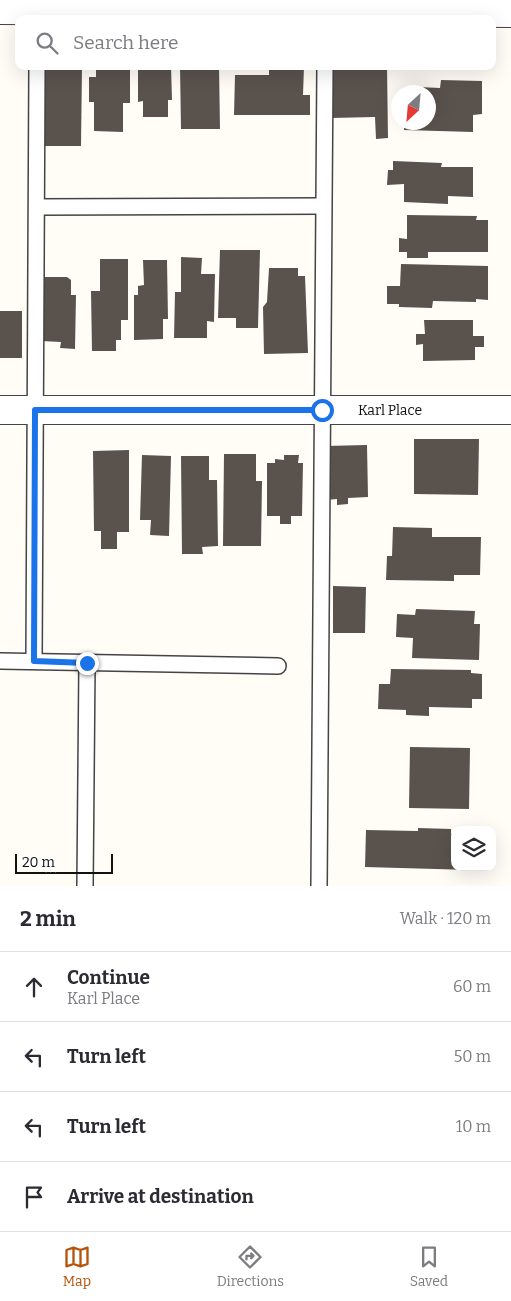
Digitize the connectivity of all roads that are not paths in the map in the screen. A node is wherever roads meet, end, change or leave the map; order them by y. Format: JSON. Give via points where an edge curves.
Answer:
{"nodes":[{"id":1,"x":0,"y":10,"type":"edge"},
{"id":2,"x":38,"y":10,"type":"edge"},
{"id":3,"x":325,"y":10,"type":"edge"},
{"id":4,"x":511,"y":13,"type":"edge"},
{"id":5,"x":38,"y":70,"type":"edge"},
{"id":6,"x":324,"y":70,"type":"edge"},
{"id":7,"x":323,"y":206,"type":"junction"},
{"id":8,"x":37,"y":208,"type":"junction"},
{"id":9,"x":0,"y":410,"type":"edge"},
{"id":10,"x":35,"y":410,"type":"junction"},
{"id":11,"x":322,"y":410,"type":"junction"},
{"id":12,"x":511,"y":410,"type":"edge"},
{"id":13,"x":0,"y":661,"type":"edge"},
{"id":14,"x":34,"y":661,"type":"junction"},
{"id":15,"x":87,"y":663,"type":"junction"},
{"id":16,"x":278,"y":666,"type":"dead end"},
{"id":17,"x":85,"y":886,"type":"edge"},
{"id":18,"x":319,"y":886,"type":"edge"}],
"edges":[{"from":1,"to":2,"type":"street"},
{"from":2,"to":3,"type":"street"},
{"from":3,"to":4,"type":"street"},
{"from":5,"to":8,"type":"lane"},
{"from":6,"to":7,"type":"lane"},
{"from":7,"to":8,"type":"lane"},
{"from":7,"to":11,"type":"lane"},
{"from":8,"to":10,"type":"lane"},
{"from":9,"to":10,"type":"street","name":"Karl Place"},
{"from":10,"to":11,"type":"street","name":"Karl Place"},
{"from":10,"to":14,"type":"lane"},
{"from":11,"to":12,"type":"street","name":"Karl Place"},
{"from":11,"to":18,"type":"lane"},
{"from":13,"to":14,"type":"lane"},
{"from":14,"to":15,"type":"lane"},
{"from":15,"to":16,"type":"lane"},
{"from":15,"to":17,"type":"lane"}]}
